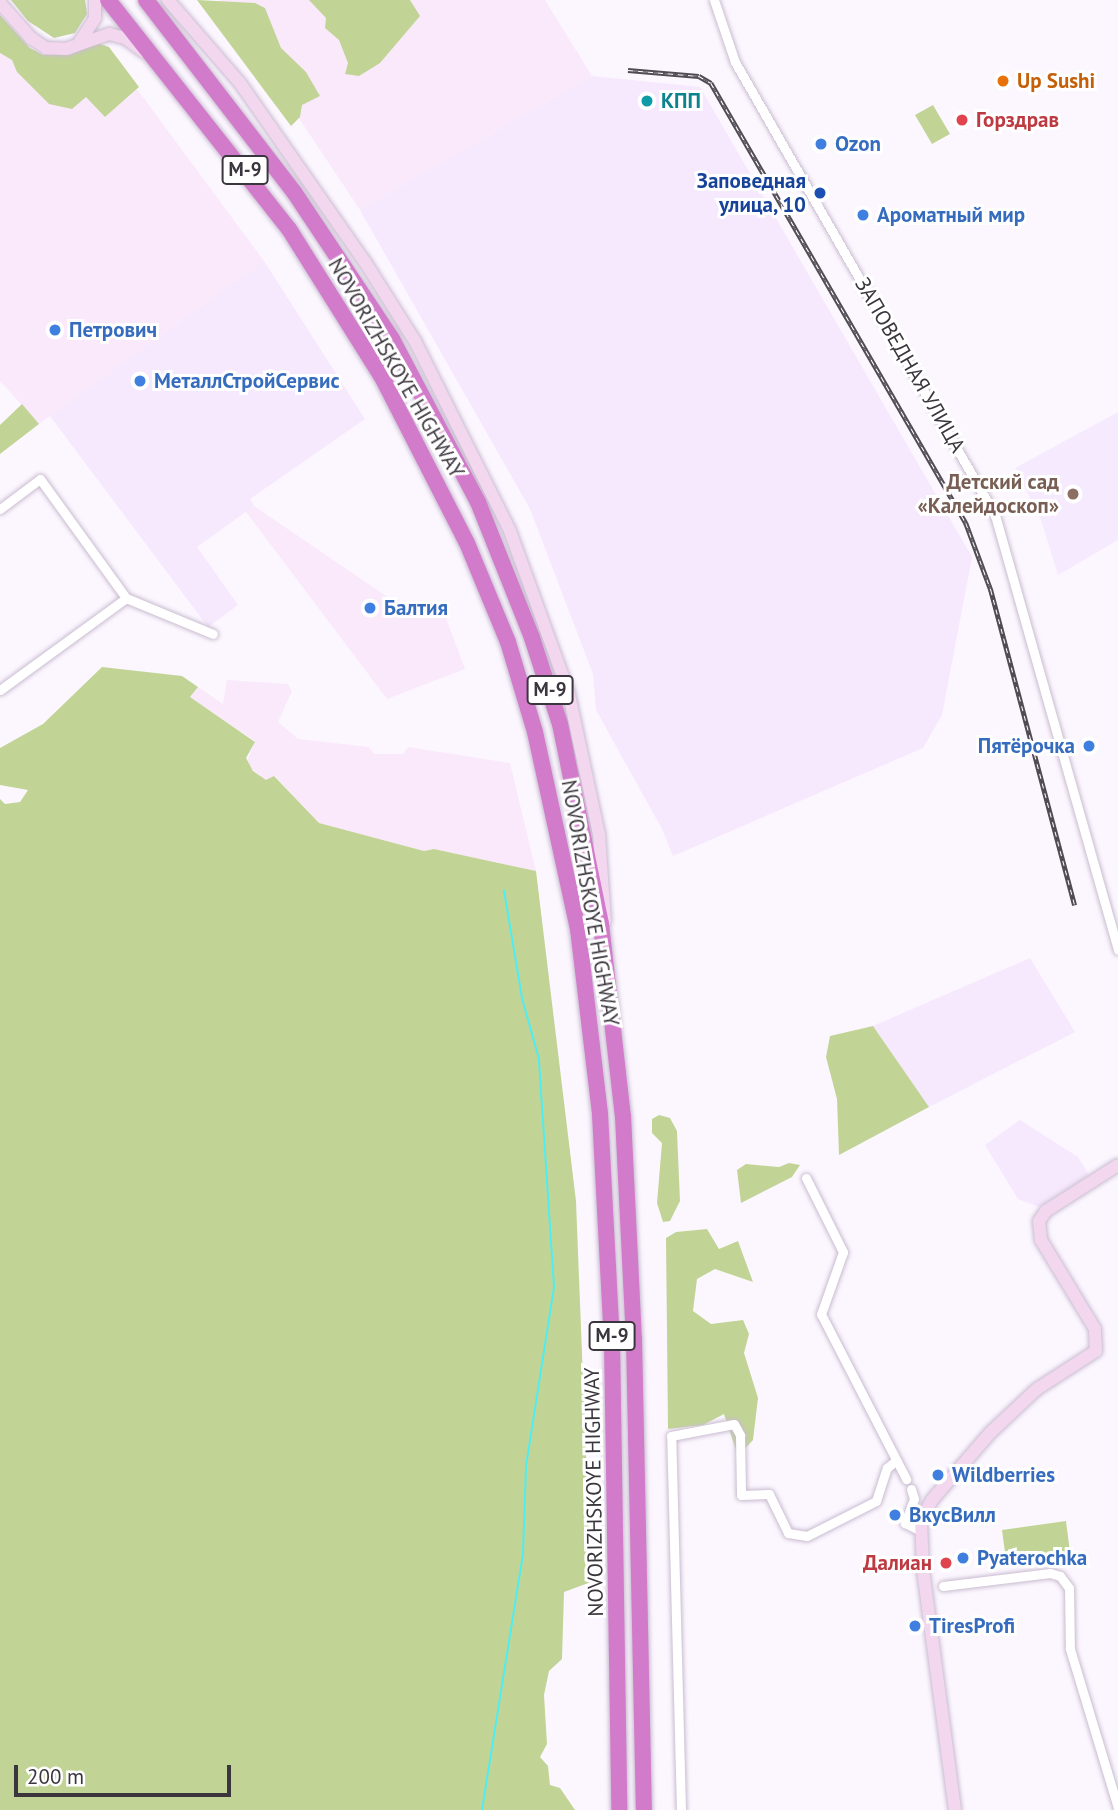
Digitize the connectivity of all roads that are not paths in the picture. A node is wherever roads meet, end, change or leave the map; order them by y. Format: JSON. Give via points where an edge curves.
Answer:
{"nodes":[{"id":1,"x":95,"y":0,"type":"edge"},
{"id":2,"x":108,"y":0,"type":"edge"},
{"id":3,"x":146,"y":0,"type":"edge"},
{"id":4,"x":168,"y":0,"type":"edge"},
{"id":5,"x":182,"y":0,"type":"edge"},
{"id":6,"x":714,"y":0,"type":"edge"},
{"id":7,"x":0,"y":3,"type":"edge"},
{"id":8,"x":194,"y":26,"type":"junction"},
{"id":9,"x":77,"y":45,"type":"junction"},
{"id":10,"x":163,"y":67,"type":"junction"},
{"id":11,"x":0,"y":509,"type":"edge"},
{"id":12,"x":126,"y":598,"type":"junction"},
{"id":13,"x":213,"y":634,"type":"dead end"},
{"id":14,"x":0,"y":690,"type":"edge"},
{"id":15,"x":604,"y":943,"type":"junction"},
{"id":16,"x":1118,"y":950,"type":"edge"},
{"id":17,"x":1118,"y":1165,"type":"edge"},
{"id":18,"x":806,"y":1178,"type":"dead end"},
{"id":19,"x":895,"y":1461,"type":"junction"},
{"id":20,"x":906,"y":1479,"type":"dead end"},
{"id":21,"x":911,"y":1489,"type":"dead end"},
{"id":22,"x":919,"y":1530,"type":"junction"},
{"id":23,"x":943,"y":1586,"type":"dead end"},
{"id":24,"x":1118,"y":1808,"type":"edge"},
{"id":25,"x":618,"y":1810,"type":"edge"},
{"id":26,"x":644,"y":1810,"type":"edge"},
{"id":27,"x":681,"y":1810,"type":"edge"},
{"id":28,"x":955,"y":1810,"type":"edge"}],
"edges":[{"from":1,"to":9,"type":"street","via":[[92,27]]},
{"from":2,"to":10,"type":"highway","name":"NOVORIZHSKOYE HIGHWAY","number":"М-9"},
{"from":3,"to":15,"type":"highway","name":"NOVORIZHSKOYE HIGHWAY","number":"М-9","via":[[267,155],[358,282],[456,454],[549,689],[587,841]]},
{"from":4,"to":8,"type":"street"},
{"from":5,"to":8,"type":"street"},
{"from":6,"to":16,"type":"street","name":"ЗАПОВЕДНАЯ УЛИЦА","via":[[734,62],[995,515]]},
{"from":7,"to":9,"type":"street","number":"М-9","via":[[38,44],[56,49]]},
{"from":8,"to":15,"type":"street","via":[[293,154],[415,341],[510,531],[568,690],[586,767],[605,882]]},
{"from":9,"to":10,"type":"street","number":"М-9","via":[[117,35]]},
{"from":10,"to":25,"type":"highway","name":"NOVORIZHSKOYE HIGHWAY","number":"М-9","via":[[289,229],[382,377],[467,543],[520,678],[563,847],[600,1114],[612,1341]]},
{"from":11,"to":12,"type":"street","via":[[40,479]]},
{"from":12,"to":13,"type":"street"},
{"from":12,"to":14,"type":"street"},
{"from":15,"to":26,"type":"highway","name":"NOVORIZHSKOYE HIGHWAY","number":"М-9","via":[[630,1230]]},
{"from":17,"to":22,"type":"street","via":[[1046,1210],[1039,1221],[1041,1240],[1095,1329],[1096,1351],[1037,1389],[991,1432],[932,1500]]},
{"from":18,"to":19,"type":"street","via":[[843,1252],[821,1314]]},
{"from":19,"to":20,"type":"street"},
{"from":19,"to":27,"type":"street","via":[[887,1468],[876,1501],[807,1536],[788,1533],[769,1494],[741,1495],[740,1435],[734,1424],[671,1436]]},
{"from":21,"to":22,"type":"street","via":[[914,1499],[905,1523]]},
{"from":22,"to":28,"type":"street"},
{"from":23,"to":24,"type":"street","via":[[1050,1573],[1060,1576],[1069,1588],[1070,1649]]}]}
